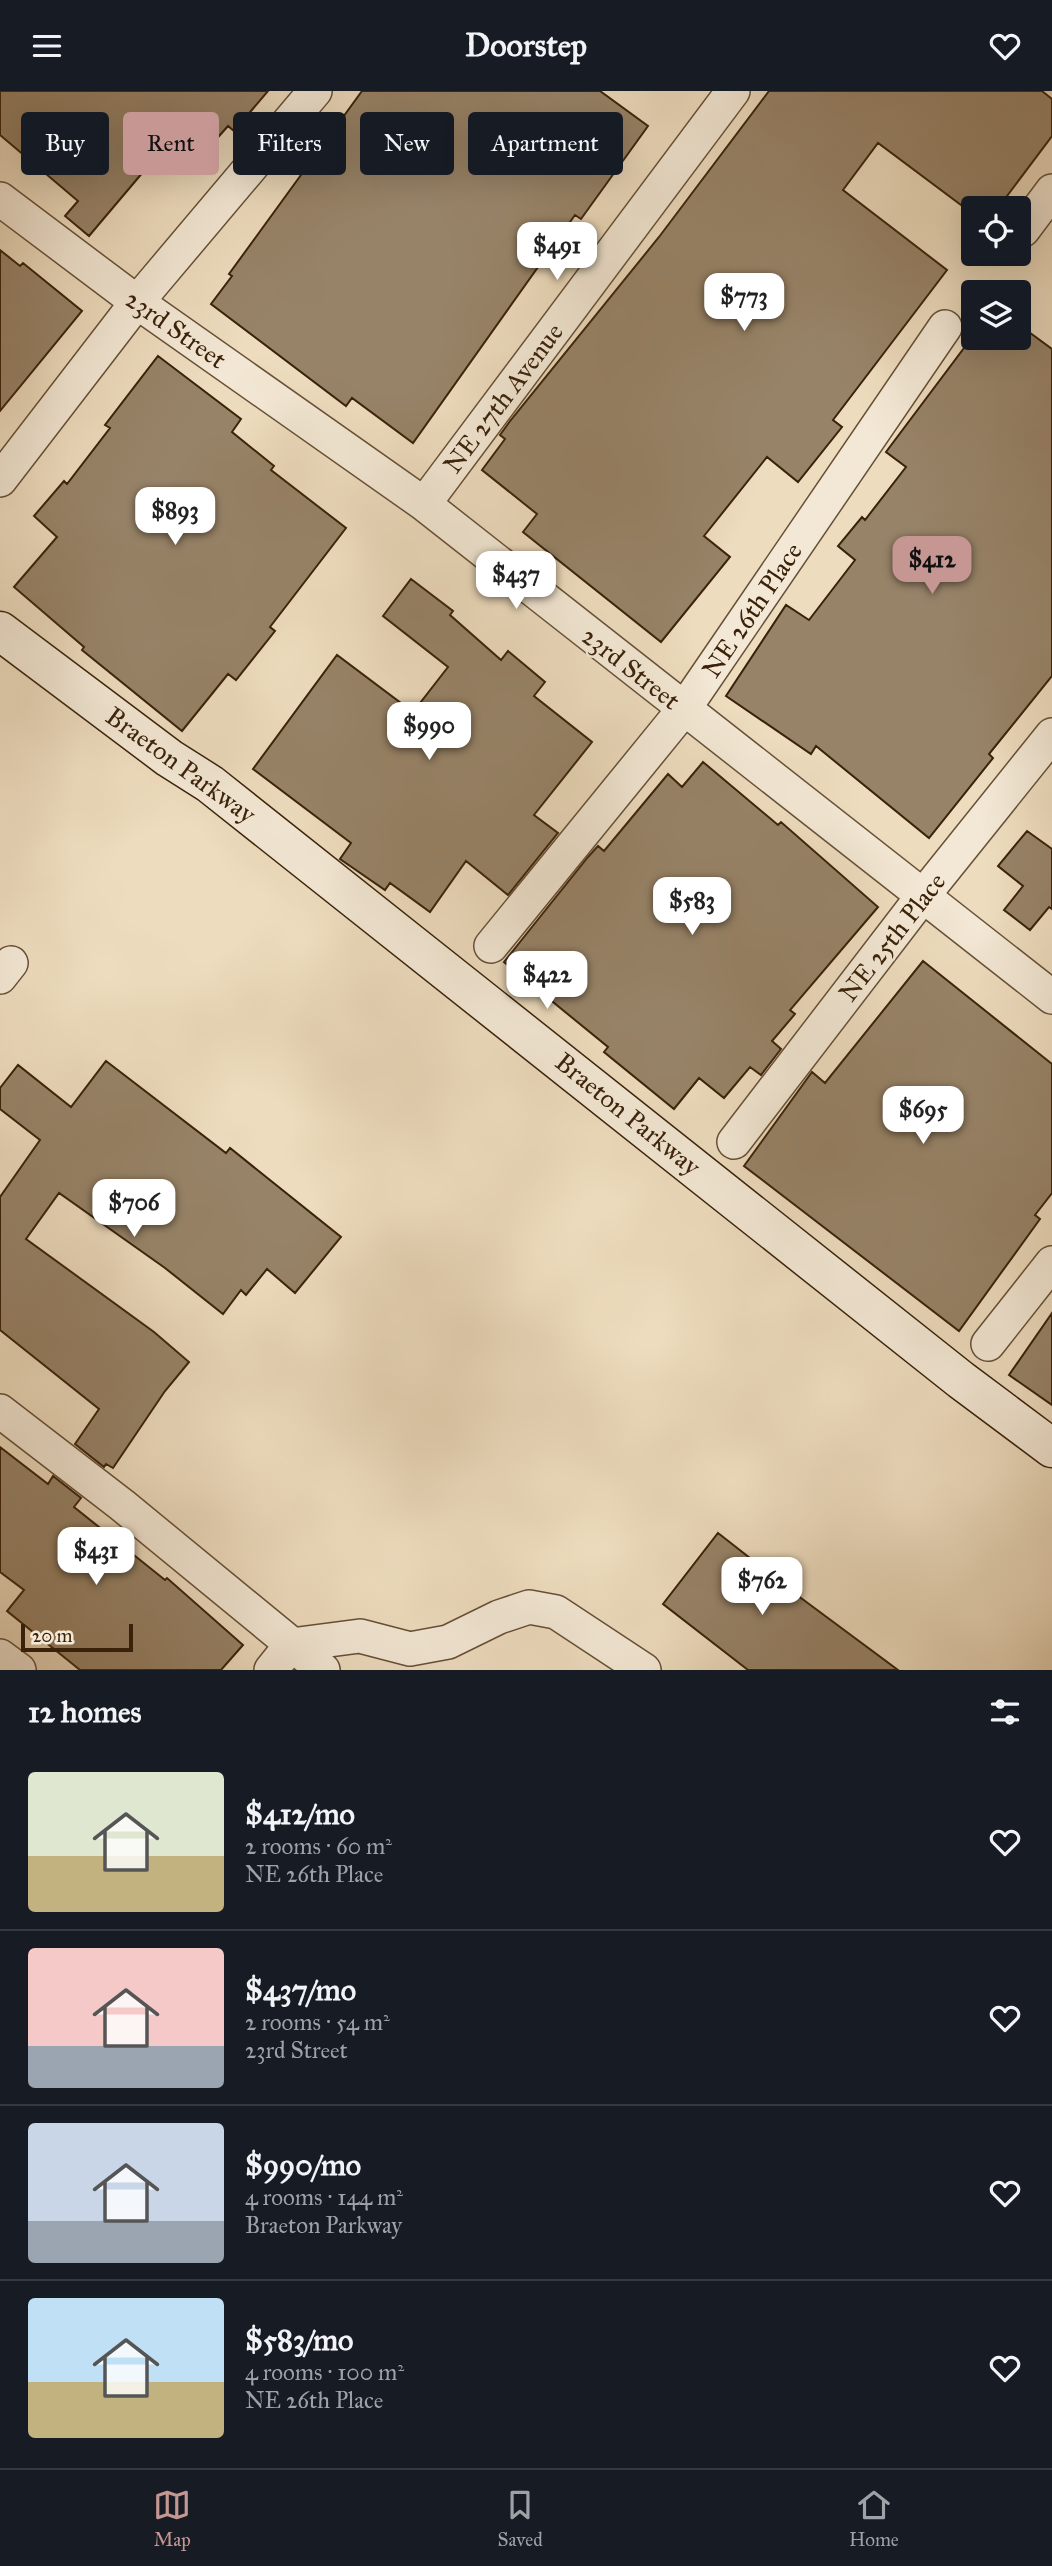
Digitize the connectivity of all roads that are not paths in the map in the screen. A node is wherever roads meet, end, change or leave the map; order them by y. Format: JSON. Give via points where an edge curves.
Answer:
{"nodes":[{"id":1,"x":315,"y":91,"type":"edge"},
{"id":2,"x":723,"y":95,"type":"edge"},
{"id":3,"x":1052,"y":191,"type":"edge"},
{"id":4,"x":0,"y":199,"type":"edge"},
{"id":5,"x":1031,"y":219,"type":"edge"},
{"id":6,"x":137,"y":302,"type":"junction"},
{"id":7,"x":945,"y":327,"type":"dead end"},
{"id":8,"x":0,"y":480,"type":"edge"},
{"id":9,"x":424,"y":504,"type":"junction"},
{"id":10,"x":0,"y":631,"type":"edge"},
{"id":11,"x":684,"y":709,"type":"junction"},
{"id":12,"x":1052,"y":735,"type":"edge"},
{"id":13,"x":922,"y":897,"type":"junction"},
{"id":14,"x":491,"y":946,"type":"dead end"},
{"id":15,"x":1052,"y":997,"type":"edge"},
{"id":16,"x":734,"y":1142,"type":"dead end"},
{"id":17,"x":1052,"y":1263,"type":"edge"},
{"id":18,"x":988,"y":1344,"type":"dead end"},
{"id":19,"x":0,"y":1411,"type":"edge"},
{"id":20,"x":1052,"y":1448,"type":"edge"},
{"id":21,"x":0,"y":1656,"type":"edge"},
{"id":22,"x":281,"y":1658,"type":"edge"},
{"id":23,"x":19,"y":1670,"type":"edge"},
{"id":24,"x":323,"y":1670,"type":"edge"},
{"id":25,"x":644,"y":1670,"type":"edge"}],
"edges":[{"from":1,"to":6,"type":"street"},
{"from":2,"to":9,"type":"street","name":"NE 27th Avenue"},
{"from":3,"to":5,"type":"street"},
{"from":4,"to":6,"type":"street","name":"23rd Street"},
{"from":6,"to":8,"type":"street"},
{"from":6,"to":9,"type":"street","name":"23rd Street"},
{"from":7,"to":11,"type":"street","name":"NE 26th Place"},
{"from":9,"to":11,"type":"street","name":"23rd Street"},
{"from":10,"to":20,"type":"street","name":"Braeton Parkway","via":[[210,784]]},
{"from":11,"to":13,"type":"street","name":"23rd Street"},
{"from":11,"to":14,"type":"street","name":"NE 26th Place"},
{"from":12,"to":13,"type":"street","name":"NE 25th Place"},
{"from":13,"to":15,"type":"street","name":"23rd Street"},
{"from":13,"to":16,"type":"street","name":"NE 25th Place"},
{"from":17,"to":18,"type":"street"},
{"from":19,"to":22,"type":"street","via":[[122,1505]]},
{"from":21,"to":23,"type":"street"},
{"from":22,"to":24,"type":"street"},
{"from":22,"to":25,"type":"street","via":[[360,1636],[410,1649],[448,1642],[529,1607],[556,1612]]}]}
